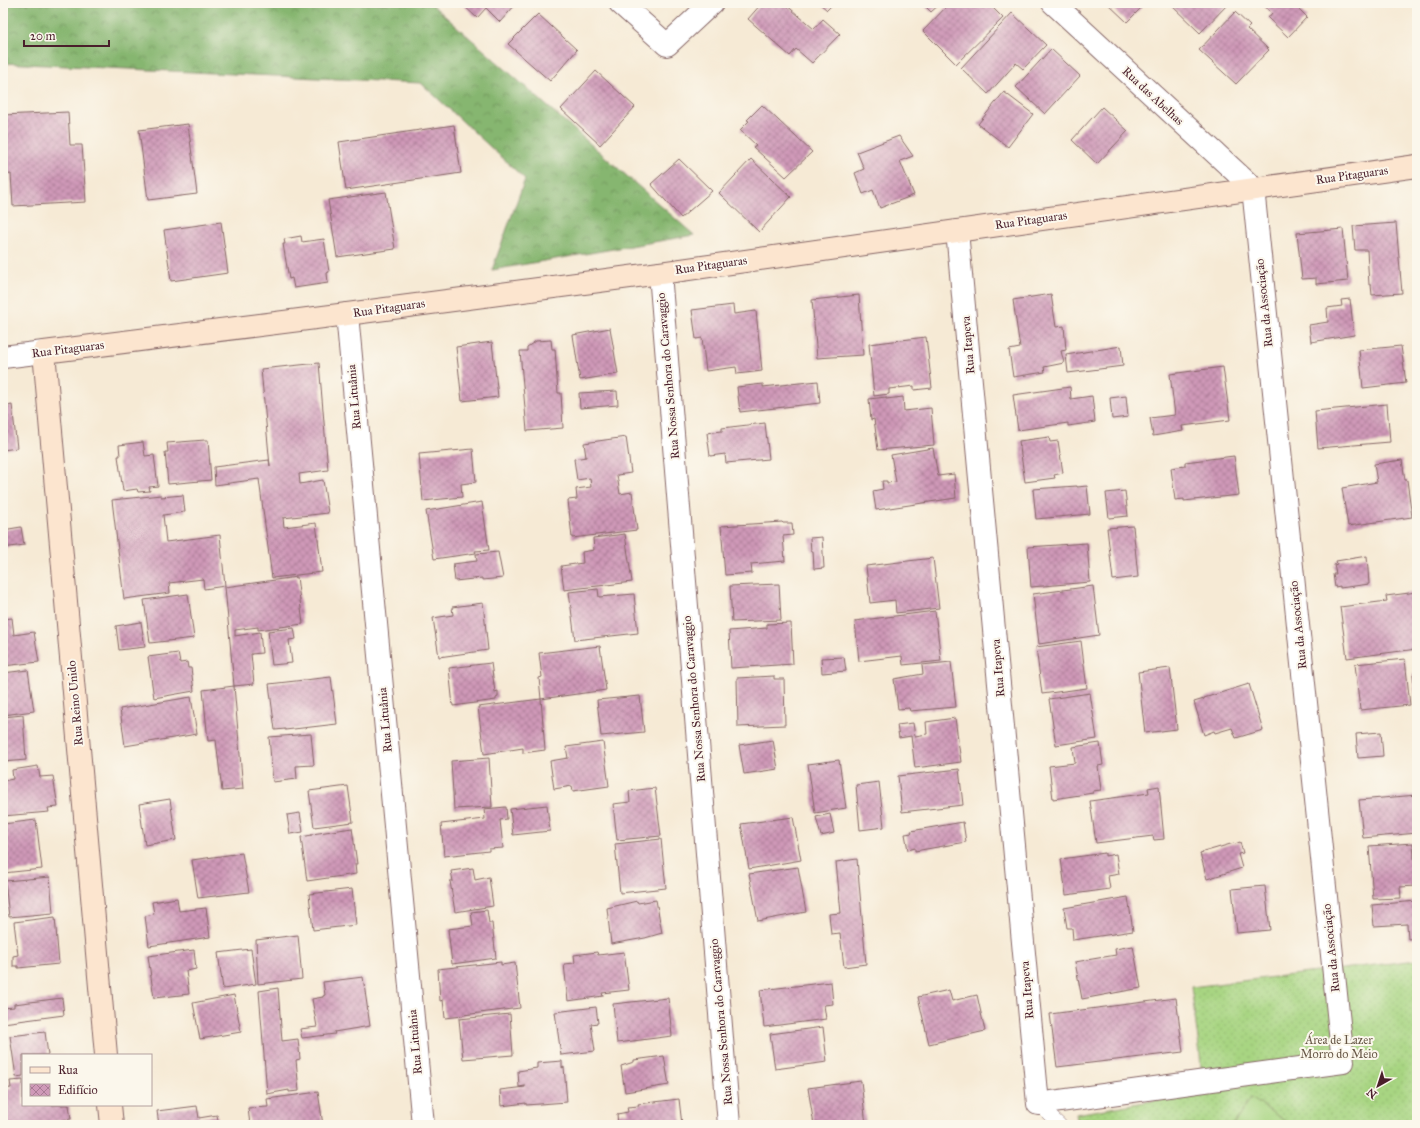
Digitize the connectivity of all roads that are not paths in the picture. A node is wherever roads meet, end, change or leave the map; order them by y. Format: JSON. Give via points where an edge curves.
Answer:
{"nodes":[{"id":1,"x":620,"y":3,"type":"edge"},
{"id":2,"x":712,"y":3,"type":"edge"},
{"id":3,"x":1053,"y":3,"type":"edge"},
{"id":4,"x":1417,"y":166,"type":"edge"},
{"id":5,"x":1253,"y":188,"type":"junction"},
{"id":6,"x":957,"y":231,"type":"junction"},
{"id":7,"x":660,"y":273,"type":"junction"},
{"id":8,"x":347,"y":314,"type":"junction"},
{"id":9,"x":44,"y":352,"type":"junction"},
{"id":10,"x":3,"y":357,"type":"edge"},
{"id":11,"x":106,"y":1054,"type":"edge"},
{"id":12,"x":1038,"y":1104,"type":"junction"},
{"id":13,"x":110,"y":1106,"type":"edge"},
{"id":14,"x":112,"y":1125,"type":"edge"},
{"id":15,"x":423,"y":1125,"type":"edge"},
{"id":16,"x":729,"y":1125,"type":"edge"},
{"id":17,"x":1060,"y":1125,"type":"edge"}],
"edges":[{"from":1,"to":2,"type":"street","via":[[667,45]]},
{"from":3,"to":5,"type":"street","name":"Rua das Abelhas"},
{"from":4,"to":5,"type":"street","name":"Rua Pitaguaras"},
{"from":5,"to":6,"type":"street","name":"Rua Pitaguaras"},
{"from":5,"to":12,"type":"street","name":"Rua da Associação","via":[[1343,1062]]},
{"from":6,"to":7,"type":"street","name":"Rua Pitaguaras"},
{"from":6,"to":12,"type":"street","name":"Rua Itapeva"},
{"from":7,"to":8,"type":"street","name":"Rua Pitaguaras"},
{"from":7,"to":16,"type":"street","name":"Rua Nossa Senhora do Caravaggio"},
{"from":8,"to":9,"type":"street","name":"Rua Pitaguaras"},
{"from":8,"to":15,"type":"street","name":"Rua Lituânia"},
{"from":9,"to":10,"type":"street","name":"Rua Pitaguaras"},
{"from":9,"to":11,"type":"street","name":"Rua Reino Unido"},
{"from":12,"to":17,"type":"lane"},
{"from":13,"to":14,"type":"street"}]}
